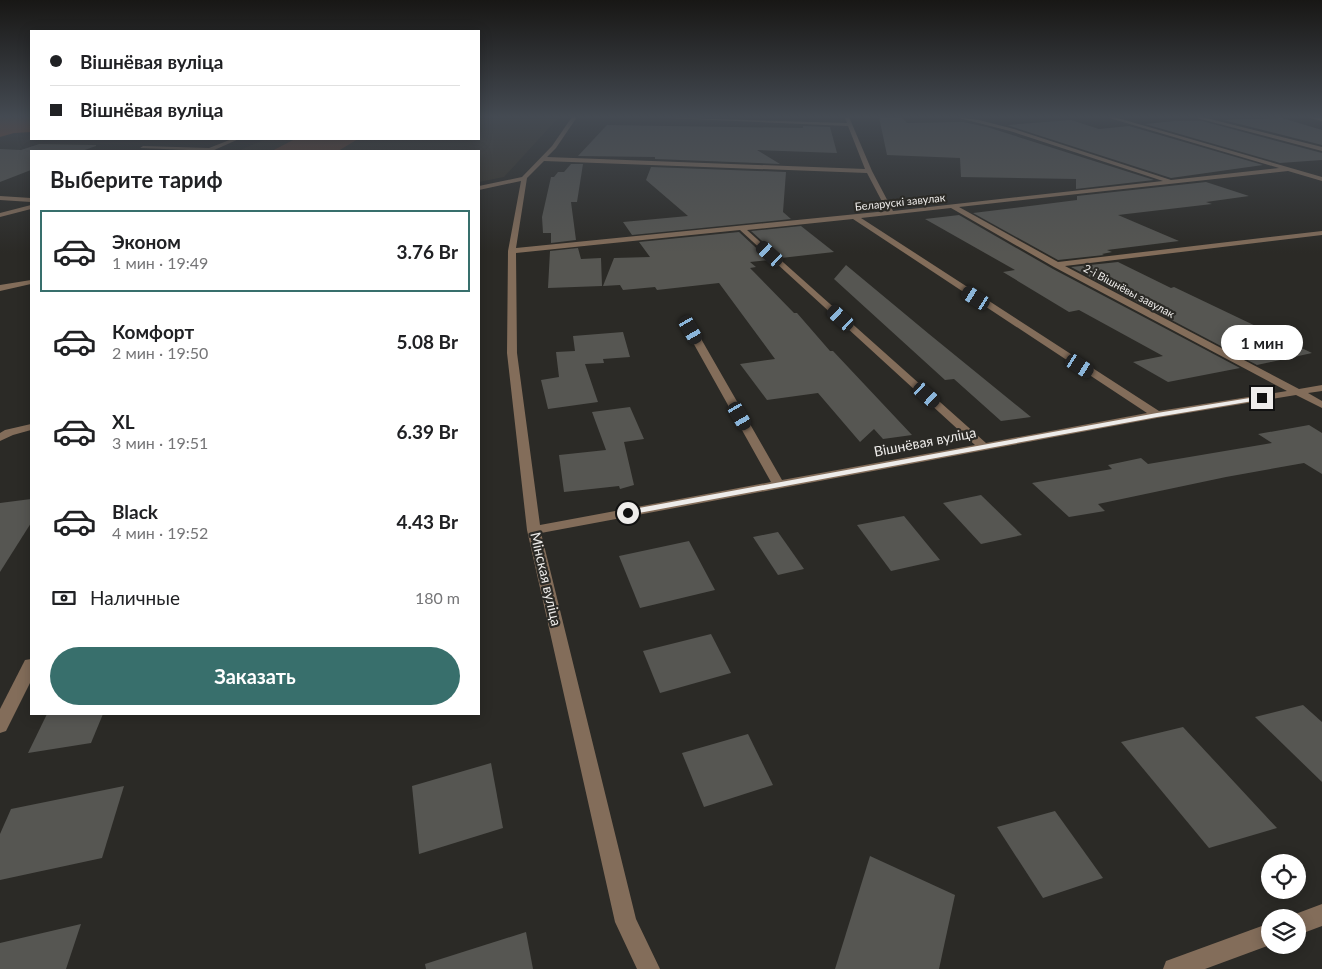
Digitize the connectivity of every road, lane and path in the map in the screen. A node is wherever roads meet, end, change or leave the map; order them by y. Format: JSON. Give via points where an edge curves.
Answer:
{"nodes":[{"id":1,"x":539,"y":162,"type":"edge"},
{"id":2,"x":623,"y":162,"type":"edge"},
{"id":3,"x":865,"y":162,"type":"edge"},
{"id":4,"x":1110,"y":162,"type":"edge"},
{"id":5,"x":1266,"y":162,"type":"edge"},
{"id":6,"x":1290,"y":169,"type":"junction"},
{"id":7,"x":869,"y":172,"type":"junction"},
{"id":8,"x":524,"y":178,"type":"junction"},
{"id":9,"x":1322,"y":179,"type":"edge"},
{"id":10,"x":1173,"y":183,"type":"junction"},
{"id":11,"x":480,"y":188,"type":"edge"},
{"id":12,"x":0,"y":198,"type":"edge"},
{"id":13,"x":30,"y":200,"type":"edge"},
{"id":14,"x":952,"y":206,"type":"junction"},
{"id":15,"x":30,"y":207,"type":"edge"},
{"id":16,"x":891,"y":213,"type":"junction"},
{"id":17,"x":0,"y":215,"type":"edge"},
{"id":18,"x":854,"y":217,"type":"junction"},
{"id":19,"x":741,"y":228,"type":"junction"},
{"id":20,"x":1322,"y":233,"type":"edge"},
{"id":21,"x":512,"y":251,"type":"junction"},
{"id":22,"x":1057,"y":265,"type":"junction"},
{"id":23,"x":30,"y":282,"type":"edge"},
{"id":24,"x":0,"y":288,"type":"edge"},
{"id":25,"x":691,"y":330,"type":"dead end"},
{"id":26,"x":1322,"y":388,"type":"edge"},
{"id":27,"x":1298,"y":392,"type":"junction"},
{"id":28,"x":1322,"y":405,"type":"edge"},
{"id":29,"x":1157,"y":415,"type":"junction"},
{"id":30,"x":30,"y":427,"type":"edge"},
{"id":31,"x":0,"y":438,"type":"edge"},
{"id":32,"x":984,"y":447,"type":"junction"},
{"id":33,"x":779,"y":485,"type":"junction"},
{"id":34,"x":534,"y":530,"type":"junction"},
{"id":35,"x":30,"y":667,"type":"edge"},
{"id":36,"x":0,"y":726,"type":"edge"},
{"id":37,"x":1322,"y":914,"type":"edge"},
{"id":38,"x":1306,"y":921,"type":"edge"},
{"id":39,"x":1261,"y":937,"type":"edge"},
{"id":40,"x":649,"y":969,"type":"edge"},
{"id":41,"x":1174,"y":969,"type":"edge"}],
"edges":[{"from":1,"to":8,"type":"street"},
{"from":2,"to":7,"type":"street"},
{"from":3,"to":7,"type":"street"},
{"from":4,"to":10,"type":"street"},
{"from":5,"to":6,"type":"street"},
{"from":6,"to":9,"type":"street"},
{"from":6,"to":10,"type":"street","name":"Беларускі завулак"},
{"from":7,"to":16,"type":"street"},
{"from":8,"to":11,"type":"street"},
{"from":8,"to":21,"type":"street","name":"Мінская вуліца"},
{"from":10,"to":14,"type":"street","name":"Беларускі завулак"},
{"from":12,"to":13,"type":"street"},
{"from":14,"to":16,"type":"street","name":"Беларускі завулак"},
{"from":14,"to":22,"type":"street","name":"2-і Вішнёвы завулак"},
{"from":15,"to":17,"type":"street"},
{"from":16,"to":18,"type":"street","name":"Беларускі завулак"},
{"from":18,"to":19,"type":"street","name":"Беларускі завулак"},
{"from":18,"to":29,"type":"street"},
{"from":19,"to":21,"type":"street","name":"Беларускі завулак"},
{"from":19,"to":32,"type":"street"},
{"from":20,"to":22,"type":"street"},
{"from":21,"to":34,"type":"street","name":"Мінская вуліца","via":[[512,353]]},
{"from":22,"to":27,"type":"street","name":"2-і Вішнёвы завулак"},
{"from":23,"to":24,"type":"street"},
{"from":25,"to":33,"type":"street"},
{"from":26,"to":27,"type":"street","name":"Вішнёвая вуліца"},
{"from":27,"to":28,"type":"street","name":"2-і Вішнёвы завулак"},
{"from":27,"to":29,"type":"street","name":"Вішнёвая вуліца"},
{"from":29,"to":32,"type":"street","name":"Вішнёвая вуліца"},
{"from":30,"to":31,"type":"street","via":[[9,432]]},
{"from":32,"to":33,"type":"street","name":"Вішнёвая вуліца"},
{"from":33,"to":34,"type":"street","name":"Вішнёвая вуліца"},
{"from":34,"to":40,"type":"street","name":"Мінская вуліца","via":[[626,922]]},
{"from":35,"to":36,"type":"street"},
{"from":37,"to":38,"type":"street"},
{"from":39,"to":41,"type":"street"}]}
